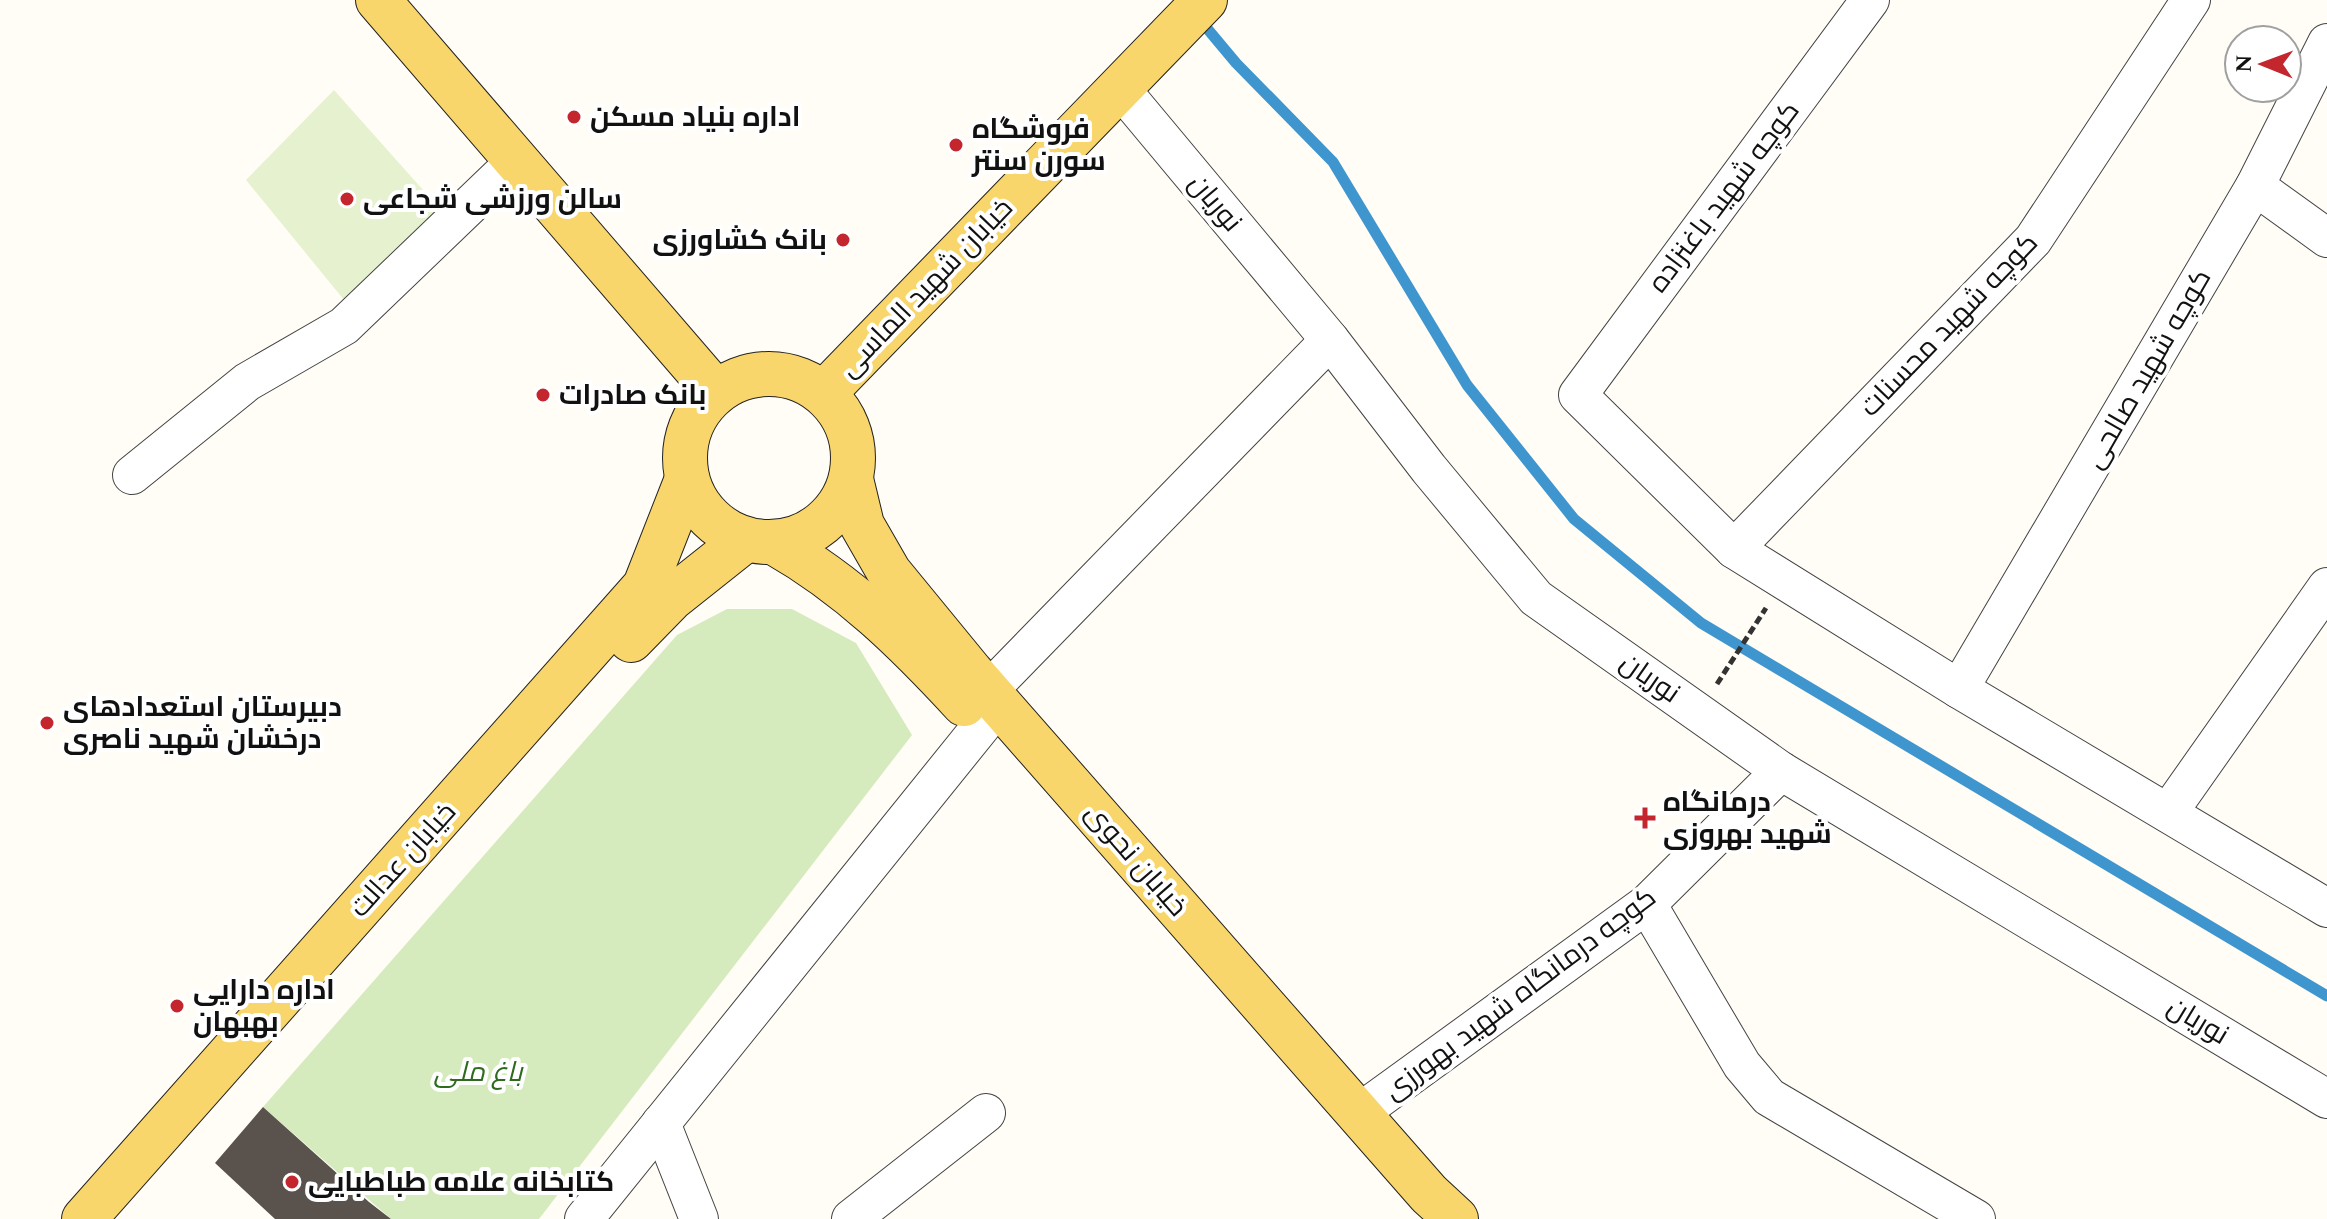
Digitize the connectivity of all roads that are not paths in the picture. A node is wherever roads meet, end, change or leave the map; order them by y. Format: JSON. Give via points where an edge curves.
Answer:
{"nodes":[{"id":1,"x":378,"y":0,"type":"edge"},
{"id":2,"x":1205,"y":0,"type":"edge"},
{"id":3,"x":1870,"y":0,"type":"edge"},
{"id":4,"x":2191,"y":0,"type":"edge"},
{"id":5,"x":2327,"y":43,"type":"edge"},
{"id":6,"x":1119,"y":87,"type":"junction"},
{"id":7,"x":516,"y":161,"type":"junction"},
{"id":8,"x":2255,"y":186,"type":"junction"},
{"id":9,"x":2327,"y":238,"type":"edge"},
{"id":10,"x":1330,"y":340,"type":"junction"},
{"id":11,"x":716,"y":392,"type":"junction"},
{"id":12,"x":824,"y":393,"type":"junction"},
{"id":13,"x":132,"y":475,"type":"dead end"},
{"id":14,"x":687,"y":479,"type":"junction"},
{"id":15,"x":851,"y":479,"type":"junction"},
{"id":16,"x":760,"y":541,"type":"junction"},
{"id":17,"x":1734,"y":549,"type":"junction"},
{"id":18,"x":2327,"y":587,"type":"edge"},
{"id":19,"x":1959,"y":689,"type":"junction"},
{"id":20,"x":985,"y":708,"type":"junction"},
{"id":21,"x":1781,"y":771,"type":"junction"},
{"id":22,"x":2168,"y":813,"type":"junction"},
{"id":23,"x":1647,"y":904,"type":"junction"},
{"id":24,"x":2327,"y":908,"type":"edge"},
{"id":25,"x":2327,"y":1099,"type":"edge"},
{"id":26,"x":986,"y":1113,"type":"dead end"},
{"id":27,"x":1359,"y":1113,"type":"junction"},
{"id":28,"x":661,"y":1123,"type":"junction"},
{"id":29,"x":84,"y":1219,"type":"edge"},
{"id":30,"x":123,"y":1219,"type":"edge"},
{"id":31,"x":584,"y":1219,"type":"edge"},
{"id":32,"x":699,"y":1219,"type":"edge"},
{"id":33,"x":851,"y":1219,"type":"edge"},
{"id":34,"x":1415,"y":1219,"type":"edge"},
{"id":35,"x":1456,"y":1219,"type":"edge"},
{"id":36,"x":1976,"y":1219,"type":"edge"}],
"edges":[{"from":1,"to":7,"type":"main road"},
{"from":2,"to":6,"type":"main road","name":"خیابان شهید الماسی"},
{"from":3,"to":17,"type":"street","name":"کوچه شهید باغنزاده","via":[[1578,395]]},
{"from":4,"to":17,"type":"street","name":"کوچه شهید محسنات","via":[[2033,240]]},
{"from":5,"to":8,"type":"street","name":"کوچه شهید صالحی"},
{"from":6,"to":10,"type":"street","name":"نوریان"},
{"from":6,"to":12,"type":"main road","name":"خیابان شهید الماسی"},
{"from":7,"to":11,"type":"main road"},
{"from":7,"to":13,"type":"street","via":[[344,326],[247,382]]},
{"from":8,"to":9,"type":"street"},
{"from":8,"to":19,"type":"street","name":"کوچه شهید صالحی"},
{"from":10,"to":20,"type":"street"},
{"from":10,"to":21,"type":"street","name":"نوریان","via":[[1536,598]]},
{"from":11,"to":12,"type":"main road","via":[[742,378],[770,373],[799,378]]},
{"from":11,"to":14,"type":"main road","via":[[689,431]]},
{"from":12,"to":15,"type":"main road","via":[[850,432]]},
{"from":14,"to":16,"type":"main road","via":[[708,517]]},
{"from":14,"to":29,"type":"main road","name":"خیابان عدالت","via":[[645,586]]},
{"from":15,"to":16,"type":"main road","via":[[832,516],[796,539]]},
{"from":15,"to":20,"type":"main road","name":"خیابان نحوی","via":[[862,525],[889,572]]},
{"from":16,"to":20,"type":"main road","name":"خیابان نحوی","via":[[821,569]]},
{"from":16,"to":30,"type":"main road","name":"خیابان عدالت","via":[[672,598],[607,664],[181,1146]]},
{"from":17,"to":19,"type":"street"},
{"from":18,"to":22,"type":"street"},
{"from":19,"to":22,"type":"street"},
{"from":20,"to":27,"type":"main road","name":"خیابان نحوی"},
{"from":20,"to":28,"type":"street"},
{"from":20,"to":34,"type":"main road","name":"خیابان نحوی"},
{"from":21,"to":23,"type":"street","name":"کوچه درمانگاه شهید بهورزی"},
{"from":21,"to":25,"type":"street","name":"نوریان"},
{"from":22,"to":24,"type":"street"},
{"from":23,"to":27,"type":"street","name":"کوچه درمانگاه شهید بهورزی"},
{"from":23,"to":36,"type":"street","via":[[1742,1065],[1769,1097]]},
{"from":26,"to":33,"type":"street"},
{"from":27,"to":35,"type":"main road","name":"خیابان نحوی"},
{"from":28,"to":31,"type":"street"},
{"from":28,"to":32,"type":"street"}]}
